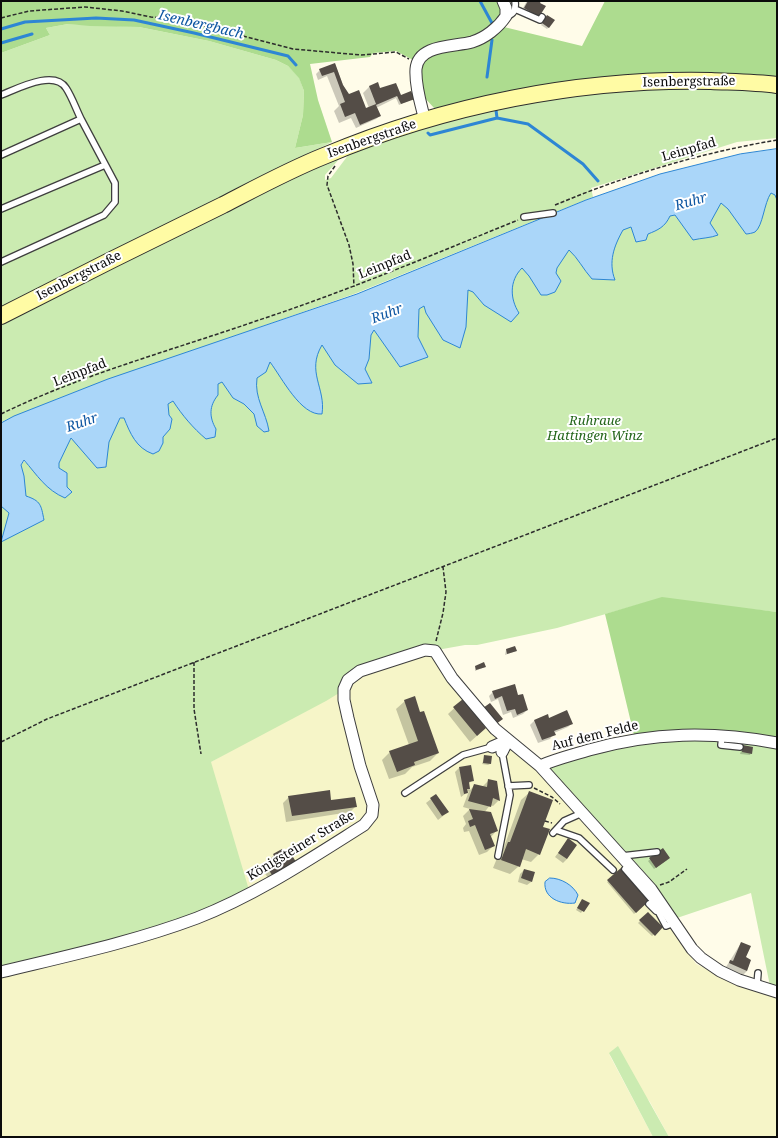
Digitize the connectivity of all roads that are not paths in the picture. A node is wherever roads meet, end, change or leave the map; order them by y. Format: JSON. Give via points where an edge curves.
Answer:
{"nodes":[{"id":1,"x":503,"y":1,"type":"edge"},
{"id":2,"x":515,"y":1,"type":"edge"},
{"id":3,"x":514,"y":9,"type":"junction"},
{"id":4,"x":506,"y":16,"type":"junction"},
{"id":5,"x":542,"y":17,"type":"dead end"},
{"id":6,"x":777,"y":85,"type":"edge"},
{"id":7,"x":1,"y":95,"type":"edge"},
{"id":8,"x":81,"y":119,"type":"junction"},
{"id":9,"x":425,"y":120,"type":"junction"},
{"id":10,"x":1,"y":155,"type":"edge"},
{"id":11,"x":105,"y":165,"type":"junction"},
{"id":12,"x":1,"y":209,"type":"edge"},
{"id":13,"x":553,"y":213,"type":"dead end"},
{"id":14,"x":524,"y":218,"type":"road end"},
{"id":15,"x":1,"y":262,"type":"edge"},
{"id":16,"x":1,"y":316,"type":"edge"},
{"id":17,"x":722,"y":736,"type":"junction"},
{"id":18,"x":508,"y":740,"type":"junction"},
{"id":19,"x":777,"y":743,"type":"edge"},
{"id":20,"x":740,"y":747,"type":"dead end"},
{"id":21,"x":497,"y":749,"type":"junction"},
{"id":22,"x":540,"y":766,"type":"junction"},
{"id":23,"x":529,"y":785,"type":"road end"},
{"id":24,"x":508,"y":786,"type":"junction"},
{"id":25,"x":406,"y":793,"type":"dead end"},
{"id":26,"x":583,"y":813,"type":"junction"},
{"id":27,"x":657,"y":852,"type":"dead end"},
{"id":28,"x":498,"y":856,"type":"dead end"},
{"id":29,"x":622,"y":856,"type":"junction"},
{"id":30,"x":625,"y":869,"type":"dead end"},
{"id":31,"x":613,"y":870,"type":"dead end"},
{"id":32,"x":649,"y":904,"type":"dead end"},
{"id":33,"x":660,"y":916,"type":"junction"},
{"id":34,"x":674,"y":923,"type":"junction"},
{"id":35,"x":1,"y":972,"type":"edge"},
{"id":36,"x":758,"y":973,"type":"dead end"},
{"id":37,"x":757,"y":985,"type":"junction"},
{"id":38,"x":777,"y":992,"type":"edge"}],
"edges":[{"from":1,"to":4,"type":"street"},
{"from":2,"to":3,"type":"lane"},
{"from":3,"to":4,"type":"lane","via":[[511,15]]},
{"from":3,"to":5,"type":"lane","via":[[540,20]]},
{"from":4,"to":9,"type":"street","via":[[498,26],[481,38],[430,50],[422,55],[417,63],[416,74]]},
{"from":6,"to":9,"type":"main road","name":"Isenbergstraße","via":[[758,82],[670,80],[586,87],[501,101]]},
{"from":7,"to":8,"type":"lane","via":[[46,79],[59,81],[66,87]]},
{"from":8,"to":10,"type":"lane"},
{"from":8,"to":11,"type":"lane"},
{"from":9,"to":16,"type":"main road","name":"Isenbergstraße","via":[[323,156]]},
{"from":11,"to":12,"type":"lane"},
{"from":11,"to":15,"type":"lane","via":[[115,184],[115,202],[104,215]]},
{"from":13,"to":14,"type":"lane"},
{"from":17,"to":19,"type":"street","name":"Auf dem Felde"},
{"from":17,"to":20,"type":"lane","via":[[721,745]]},
{"from":17,"to":22,"type":"street","name":"Auf dem Felde","via":[[683,734],[645,738],[605,746]]},
{"from":18,"to":21,"type":"street"},
{"from":18,"to":22,"type":"street","name":"Königsteiner Straße"},
{"from":18,"to":35,"type":"street","name":"Königsteiner Straße","via":[[495,729],[452,678],[435,651],[417,651],[360,671],[346,684],[344,700],[360,766],[373,805],[372,815],[364,825],[272,881],[198,918],[99,949]]},
{"from":21,"to":24,"type":"lane"},
{"from":21,"to":25,"type":"lane","via":[[463,755]]},
{"from":22,"to":26,"type":"street","name":"Königsteiner Straße"},
{"from":23,"to":24,"type":"lane"},
{"from":24,"to":28,"type":"lane","via":[[510,795]]},
{"from":26,"to":29,"type":"street","name":"Königsteiner Straße"},
{"from":26,"to":31,"type":"lane","via":[[561,824],[555,832],[579,838]]},
{"from":27,"to":29,"type":"lane"},
{"from":29,"to":34,"type":"street","name":"Königsteiner Straße","via":[[651,889]]},
{"from":30,"to":33,"type":"lane","via":[[652,900]]},
{"from":32,"to":33,"type":"lane"},
{"from":33,"to":34,"type":"lane","via":[[666,926]]},
{"from":34,"to":37,"type":"street","name":"Königsteiner Straße","via":[[692,949],[706,962],[720,971]]},
{"from":36,"to":37,"type":"lane"},
{"from":37,"to":38,"type":"street","name":"Königsteiner Straße"}]}
